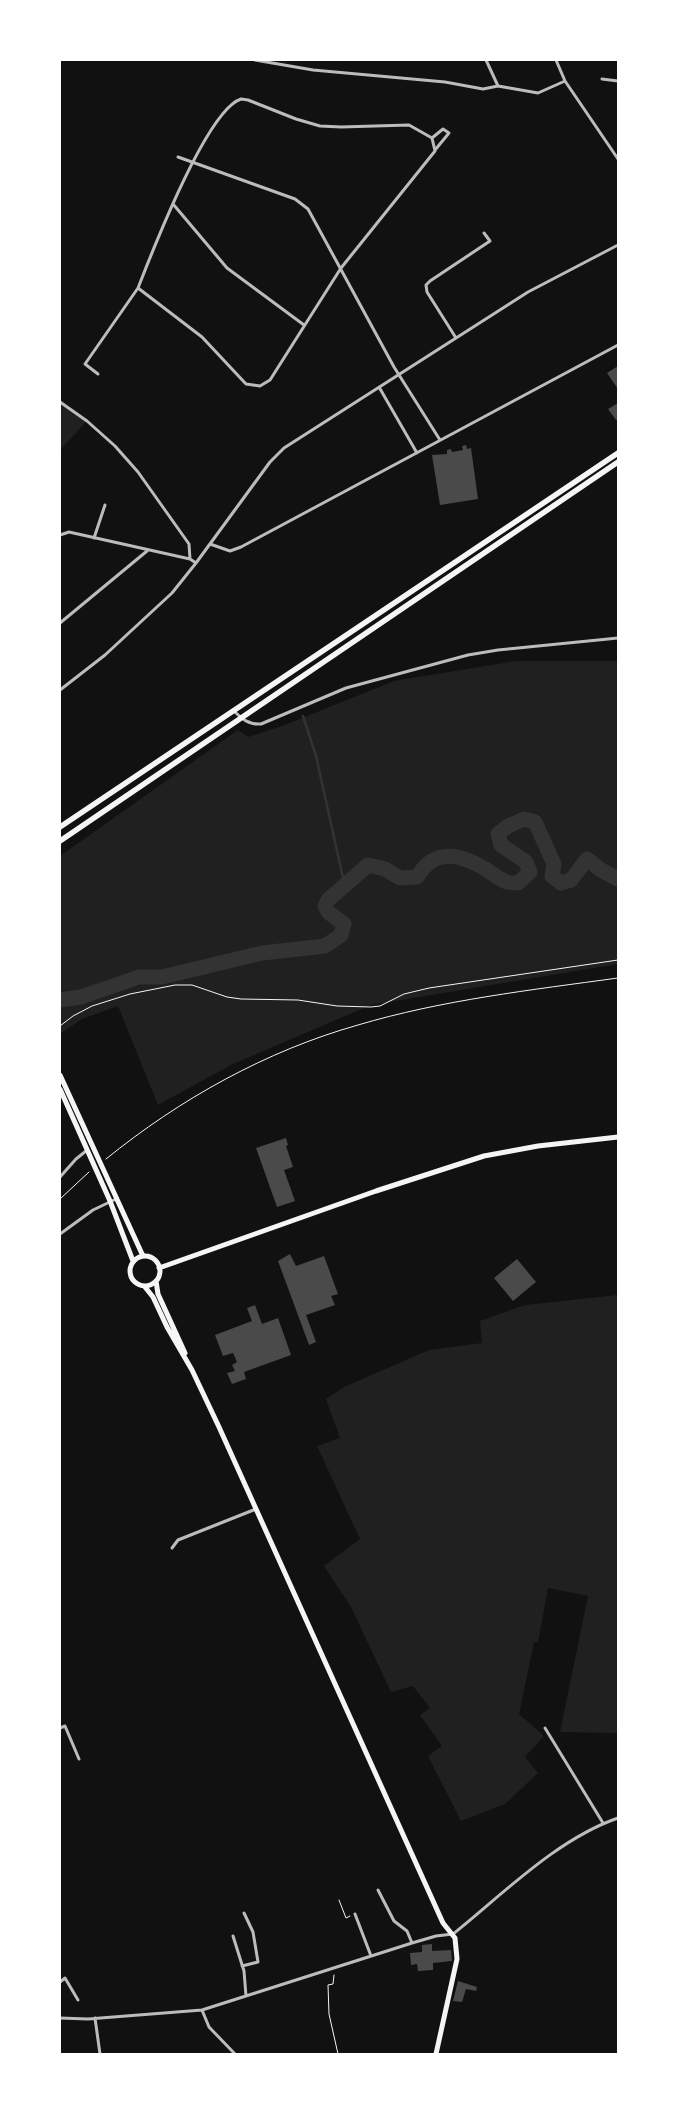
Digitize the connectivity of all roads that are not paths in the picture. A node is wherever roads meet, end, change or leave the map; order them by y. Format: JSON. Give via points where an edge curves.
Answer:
{"nodes":[{"id":1,"x":255,"y":60,"type":"edge"},
{"id":2,"x":486,"y":60,"type":"edge"},
{"id":3,"x":556,"y":60,"type":"edge"},
{"id":4,"x":602,"y":79,"type":"dead end"},
{"id":5,"x":565,"y":81,"type":"junction"},
{"id":6,"x":618,"y":81,"type":"edge"},
{"id":7,"x":498,"y":86,"type":"junction"},
{"id":8,"x":432,"y":138,"type":"junction"},
{"id":9,"x":435,"y":151,"type":"junction"},
{"id":10,"x":178,"y":157,"type":"dead end"},
{"id":11,"x":618,"y":159,"type":"edge"},
{"id":12,"x":191,"y":162,"type":"junction"},
{"id":13,"x":173,"y":204,"type":"junction"},
{"id":14,"x":484,"y":233,"type":"dead end"},
{"id":15,"x":618,"y":245,"type":"edge"},
{"id":16,"x":341,"y":268,"type":"junction"},
{"id":17,"x":138,"y":288,"type":"junction"},
{"id":18,"x":304,"y":325,"type":"junction"},
{"id":19,"x":456,"y":338,"type":"junction"},
{"id":20,"x":618,"y":345,"type":"edge"},
{"id":21,"x":98,"y":374,"type":"dead end"},
{"id":22,"x":399,"y":374,"type":"junction"},
{"id":23,"x":380,"y":387,"type":"junction"},
{"id":24,"x":60,"y":402,"type":"edge"},
{"id":25,"x":440,"y":440,"type":"junction"},
{"id":26,"x":417,"y":452,"type":"junction"},
{"id":27,"x":618,"y":453,"type":"edge"},
{"id":28,"x":618,"y":462,"type":"edge"},
{"id":29,"x":105,"y":505,"type":"dead end"},
{"id":30,"x":60,"y":535,"type":"edge"},
{"id":31,"x":94,"y":538,"type":"junction"},
{"id":32,"x":210,"y":544,"type":"junction"},
{"id":33,"x":148,"y":550,"type":"junction"},
{"id":34,"x":190,"y":559,"type":"junction"},
{"id":35,"x":196,"y":563,"type":"junction"},
{"id":36,"x":60,"y":623,"type":"edge"},
{"id":37,"x":618,"y":638,"type":"edge"},
{"id":38,"x":60,"y":690,"type":"edge"},
{"id":39,"x":234,"y":711,"type":"junction"},
{"id":40,"x":240,"y":717,"type":"junction"},
{"id":41,"x":60,"y":826,"type":"edge"},
{"id":42,"x":60,"y":841,"type":"edge"},
{"id":43,"x":60,"y":1075,"type":"edge"},
{"id":44,"x":60,"y":1089,"type":"edge"},
{"id":45,"x":618,"y":1137,"type":"edge"},
{"id":46,"x":86,"y":1151,"type":"junction"},
{"id":47,"x":60,"y":1177,"type":"edge"},
{"id":48,"x":116,"y":1199,"type":"junction"},
{"id":49,"x":110,"y":1202,"type":"junction"},
{"id":50,"x":60,"y":1234,"type":"edge"},
{"id":51,"x":143,"y":1256,"type":"junction"},
{"id":52,"x":133,"y":1261,"type":"junction"},
{"id":53,"x":160,"y":1268,"type":"junction"},
{"id":54,"x":156,"y":1281,"type":"junction"},
{"id":55,"x":145,"y":1287,"type":"junction"},
{"id":56,"x":192,"y":1370,"type":"junction"},
{"id":57,"x":256,"y":1509,"type":"junction"},
{"id":58,"x":172,"y":1548,"type":"dead end"},
{"id":59,"x":60,"y":1728,"type":"edge"},
{"id":60,"x":545,"y":1728,"type":"dead end"},
{"id":61,"x":79,"y":1759,"type":"dead end"},
{"id":62,"x":618,"y":1818,"type":"edge"},
{"id":63,"x":603,"y":1823,"type":"junction"},
{"id":64,"x":378,"y":1890,"type":"dead end"},
{"id":65,"x":244,"y":1913,"type":"dead end"},
{"id":66,"x":355,"y":1914,"type":"road end"},
{"id":67,"x":453,"y":1934,"type":"junction"},
{"id":68,"x":233,"y":1936,"type":"dead end"},
{"id":69,"x":412,"y":1942,"type":"junction"},
{"id":70,"x":371,"y":1956,"type":"junction"},
{"id":71,"x":242,"y":1966,"type":"junction"},
{"id":72,"x":60,"y":1982,"type":"edge"},
{"id":73,"x":246,"y":1996,"type":"junction"},
{"id":74,"x":78,"y":2000,"type":"dead end"},
{"id":75,"x":202,"y":2010,"type":"junction"},
{"id":76,"x":60,"y":2018,"type":"edge"},
{"id":77,"x":95,"y":2018,"type":"junction"},
{"id":78,"x":100,"y":2054,"type":"edge"},
{"id":79,"x":235,"y":2054,"type":"edge"},
{"id":80,"x":436,"y":2054,"type":"edge"}],
"edges":[{"from":1,"to":7,"type":"street","via":[[313,70],[445,82],[483,89]]},
{"from":2,"to":7,"type":"street"},
{"from":3,"to":5,"type":"street"},
{"from":4,"to":6,"type":"street"},
{"from":5,"to":7,"type":"street","via":[[538,93]]},
{"from":5,"to":11,"type":"street"},
{"from":8,"to":9,"type":"street"},
{"from":8,"to":9,"type":"street","via":[[443,129],[449,134]]},
{"from":8,"to":12,"type":"street","via":[[409,125],[320,126],[241,99],[229,106]]},
{"from":9,"to":16,"type":"street"},
{"from":10,"to":12,"type":"street"},
{"from":12,"to":13,"type":"street"},
{"from":12,"to":16,"type":"street","via":[[295,199],[314,217]]},
{"from":13,"to":17,"type":"street"},
{"from":13,"to":18,"type":"street","via":[[227,268]]},
{"from":14,"to":19,"type":"street","via":[[490,241],[426,285],[427,292]]},
{"from":15,"to":19,"type":"street","via":[[528,292]]},
{"from":16,"to":18,"type":"street"},
{"from":16,"to":22,"type":"street"},
{"from":17,"to":18,"type":"street","via":[[193,329],[241,380],[252,387],[270,380]]},
{"from":17,"to":21,"type":"street","via":[[85,364]]},
{"from":19,"to":22,"type":"street"},
{"from":20,"to":25,"type":"street"},
{"from":22,"to":23,"type":"street"},
{"from":22,"to":25,"type":"street"},
{"from":23,"to":26,"type":"street"},
{"from":23,"to":32,"type":"street","via":[[284,448],[270,462]]},
{"from":24,"to":34,"type":"street","via":[[87,420],[138,472],[189,544]]},
{"from":25,"to":26,"type":"street"},
{"from":26,"to":32,"type":"street","via":[[241,547],[230,551]]},
{"from":27,"to":39,"type":"main road"},
{"from":28,"to":40,"type":"main road"},
{"from":29,"to":31,"type":"street"},
{"from":30,"to":31,"type":"street","via":[[69,532]]},
{"from":31,"to":33,"type":"street"},
{"from":32,"to":35,"type":"street"},
{"from":33,"to":34,"type":"street"},
{"from":33,"to":36,"type":"street"},
{"from":34,"to":35,"type":"street"},
{"from":35,"to":38,"type":"street","via":[[172,593],[135,628]]},
{"from":37,"to":40,"type":"street","via":[[468,655],[346,688],[261,724],[253,725]]},
{"from":39,"to":40,"type":"street"},
{"from":39,"to":41,"type":"main road"},
{"from":40,"to":42,"type":"main road"},
{"from":43,"to":48,"type":"main road"},
{"from":44,"to":46,"type":"main road"},
{"from":45,"to":53,"type":"main road","via":[[484,1156]]},
{"from":46,"to":47,"type":"street"},
{"from":46,"to":49,"type":"main road"},
{"from":48,"to":49,"type":"street"},
{"from":48,"to":51,"type":"main road"},
{"from":49,"to":50,"type":"street"},
{"from":49,"to":52,"type":"main road"},
{"from":51,"to":52,"type":"main road"},
{"from":51,"to":53,"type":"main road","via":[[155,1260]]},
{"from":52,"to":55,"type":"main road","via":[[130,1276],[136,1284]]},
{"from":53,"to":54,"type":"main road"},
{"from":54,"to":55,"type":"main road"},
{"from":54,"to":56,"type":"main road","via":[[158,1294]]},
{"from":55,"to":56,"type":"main road","via":[[154,1297]]},
{"from":56,"to":57,"type":"main road"},
{"from":57,"to":58,"type":"street","via":[[178,1540]]},
{"from":57,"to":67,"type":"main road","via":[[443,1923]]},
{"from":59,"to":61,"type":"street","via":[[65,1726]]},
{"from":60,"to":63,"type":"street"},
{"from":62,"to":63,"type":"street"},
{"from":63,"to":67,"type":"street","via":[[548,1856]]},
{"from":64,"to":69,"type":"street","via":[[394,1921],[407,1931]]},
{"from":65,"to":71,"type":"street","via":[[253,1932],[258,1962]]},
{"from":66,"to":70,"type":"street"},
{"from":67,"to":69,"type":"street"},
{"from":67,"to":80,"type":"main road","via":[[457,1959]]},
{"from":68,"to":71,"type":"street"},
{"from":69,"to":70,"type":"street"},
{"from":70,"to":73,"type":"street"},
{"from":71,"to":73,"type":"street"},
{"from":72,"to":74,"type":"street","via":[[65,1978]]},
{"from":73,"to":75,"type":"street"},
{"from":75,"to":77,"type":"street"},
{"from":75,"to":79,"type":"street","via":[[209,2027]]},
{"from":76,"to":77,"type":"street"},
{"from":77,"to":78,"type":"street"}]}
